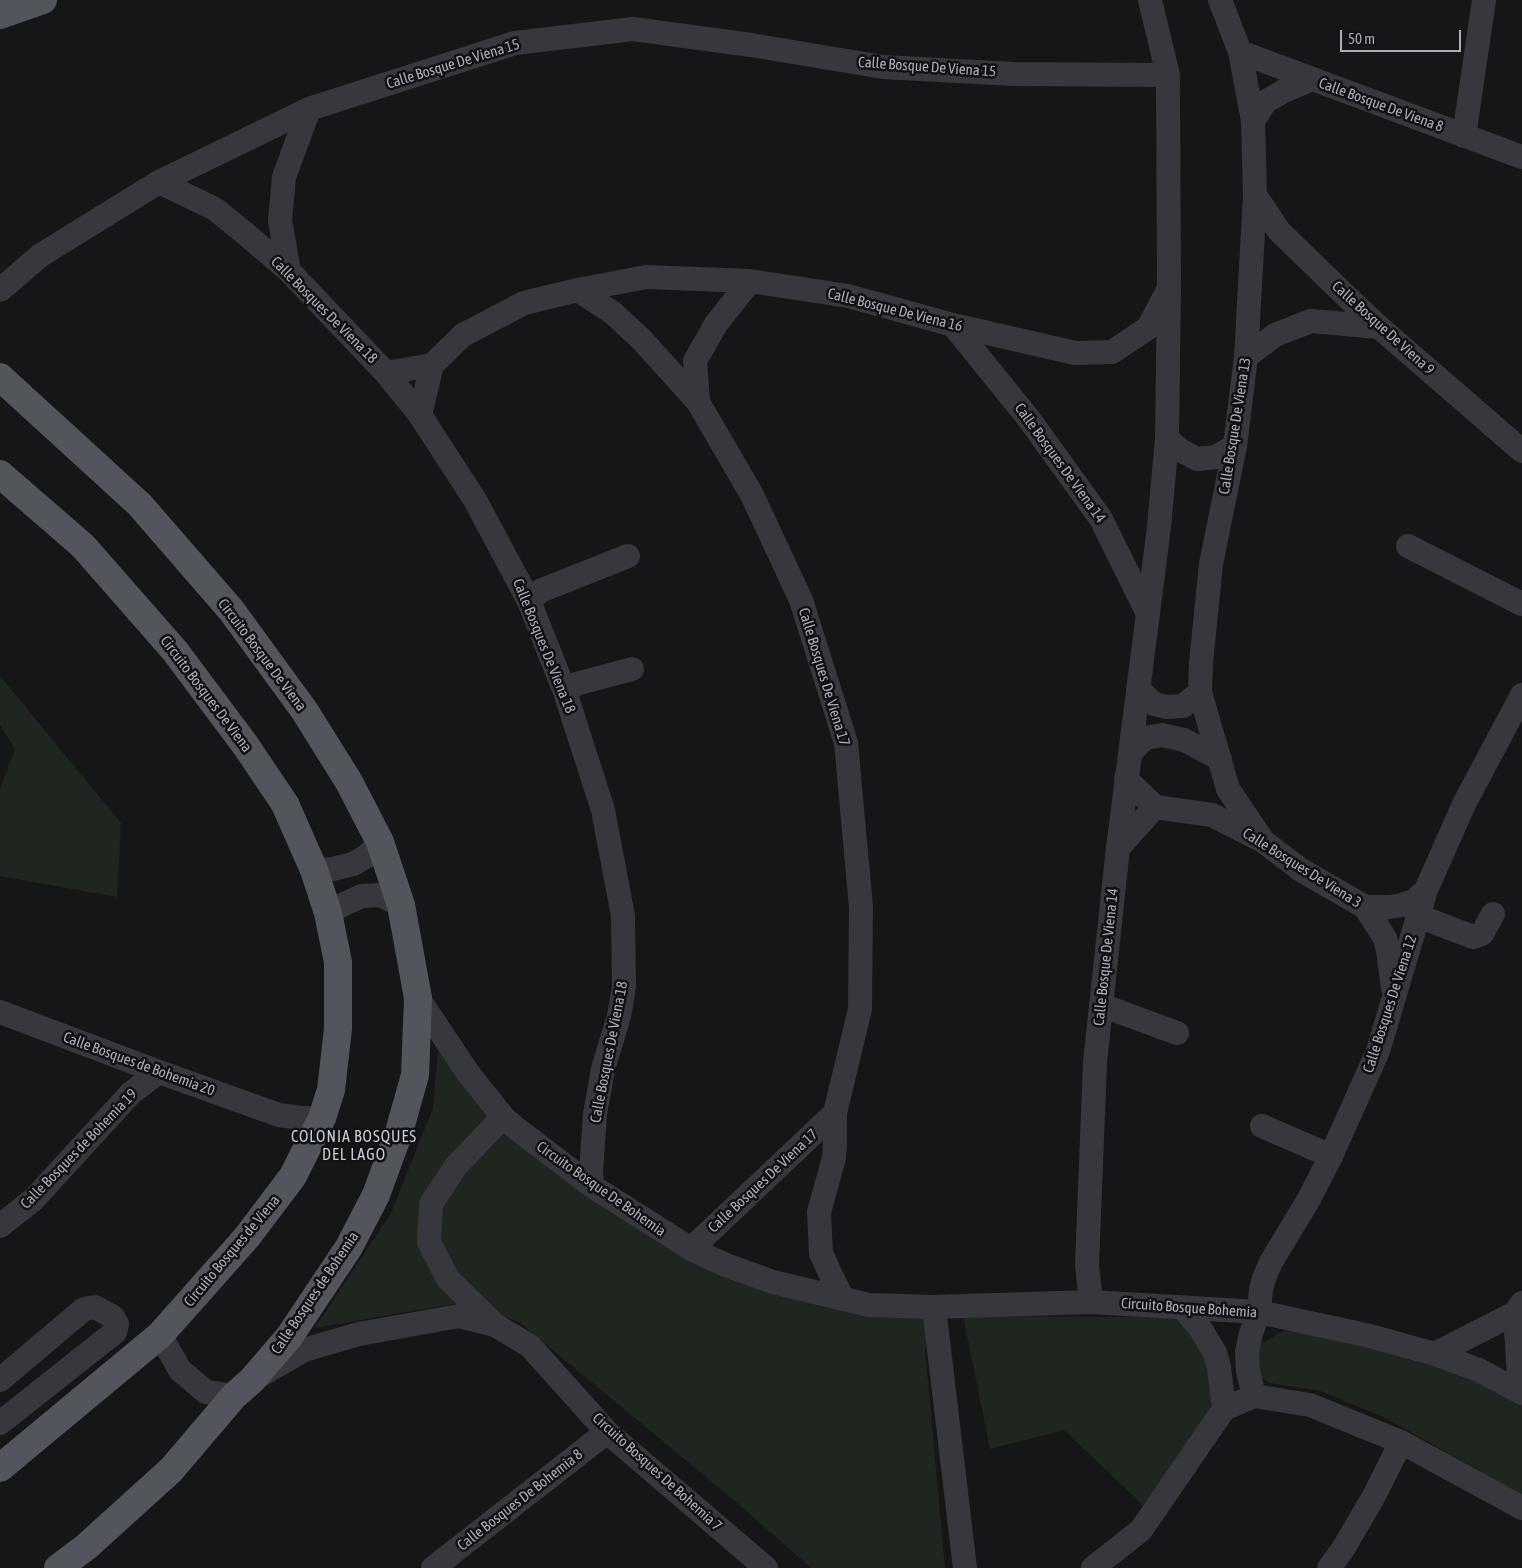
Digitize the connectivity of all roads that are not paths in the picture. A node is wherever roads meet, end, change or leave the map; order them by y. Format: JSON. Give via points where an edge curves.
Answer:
{"nodes":[{"id":1,"x":43,"y":0,"type":"edge"},
{"id":2,"x":1150,"y":0,"type":"edge"},
{"id":3,"x":1202,"y":0,"type":"edge"},
{"id":4,"x":1484,"y":0,"type":"edge"},
{"id":5,"x":1222,"y":6,"type":"edge"},
{"id":6,"x":0,"y":15,"type":"edge"},
{"id":7,"x":1240,"y":52,"type":"junction"},
{"id":8,"x":1168,"y":75,"type":"junction"},
{"id":9,"x":1312,"y":79,"type":"junction"},
{"id":10,"x":310,"y":109,"type":"junction"},
{"id":11,"x":1253,"y":121,"type":"junction"},
{"id":12,"x":1464,"y":136,"type":"junction"},
{"id":13,"x":1522,"y":157,"type":"edge"},
{"id":14,"x":159,"y":182,"type":"junction"},
{"id":15,"x":1255,"y":195,"type":"junction"},
{"id":16,"x":288,"y":271,"type":"junction"},
{"id":17,"x":750,"y":281,"type":"junction"},
{"id":18,"x":1169,"y":288,"type":"junction"},
{"id":19,"x":0,"y":290,"type":"edge"},
{"id":20,"x":578,"y":290,"type":"junction"},
{"id":21,"x":953,"y":325,"type":"junction"},
{"id":22,"x":1378,"y":327,"type":"junction"},
{"id":23,"x":1246,"y":357,"type":"junction"},
{"id":24,"x":432,"y":365,"type":"junction"},
{"id":25,"x":386,"y":373,"type":"junction"},
{"id":26,"x":0,"y":377,"type":"edge"},
{"id":27,"x":698,"y":402,"type":"junction"},
{"id":28,"x":420,"y":415,"type":"junction"},
{"id":29,"x":1167,"y":439,"type":"junction"},
{"id":30,"x":1235,"y":446,"type":"junction"},
{"id":31,"x":1522,"y":451,"type":"edge"},
{"id":32,"x":0,"y":474,"type":"edge"},
{"id":33,"x":1408,"y":546,"type":"dead end"},
{"id":34,"x":628,"y":556,"type":"dead end"},
{"id":35,"x":529,"y":601,"type":"junction"},
{"id":36,"x":1520,"y":608,"type":"edge"},
{"id":37,"x":1148,"y":614,"type":"junction"},
{"id":38,"x":632,"y":669,"type":"dead end"},
{"id":39,"x":1138,"y":689,"type":"junction"},
{"id":40,"x":565,"y":692,"type":"junction"},
{"id":41,"x":1200,"y":692,"type":"junction"},
{"id":42,"x":1522,"y":694,"type":"edge"},
{"id":43,"x":1130,"y":753,"type":"junction"},
{"id":44,"x":1220,"y":759,"type":"junction"},
{"id":45,"x":1126,"y":779,"type":"junction"},
{"id":46,"x":1228,"y":789,"type":"junction"},
{"id":47,"x":1155,"y":807,"type":"junction"},
{"id":48,"x":1212,"y":815,"type":"junction"},
{"id":49,"x":1263,"y":841,"type":"junction"},
{"id":50,"x":380,"y":842,"type":"junction"},
{"id":51,"x":1118,"y":848,"type":"junction"},
{"id":52,"x":314,"y":870,"type":"junction"},
{"id":53,"x":1426,"y":890,"type":"junction"},
{"id":54,"x":401,"y":905,"type":"junction"},
{"id":55,"x":1365,"y":907,"type":"junction"},
{"id":56,"x":328,"y":913,"type":"junction"},
{"id":57,"x":1492,"y":914,"type":"dead end"},
{"id":58,"x":1418,"y":916,"type":"junction"},
{"id":59,"x":338,"y":962,"type":"joint"},
{"id":60,"x":1394,"y":997,"type":"junction"},
{"id":61,"x":418,"y":998,"type":"junction"},
{"id":62,"x":1101,"y":1005,"type":"junction"},
{"id":63,"x":0,"y":1012,"type":"edge"},
{"id":64,"x":1177,"y":1033,"type":"dead end"},
{"id":65,"x":159,"y":1072,"type":"junction"},
{"id":66,"x":835,"y":1113,"type":"junction"},
{"id":67,"x":279,"y":1115,"type":"junction"},
{"id":68,"x":503,"y":1117,"type":"junction"},
{"id":69,"x":322,"y":1118,"type":"junction"},
{"id":70,"x":1262,"y":1126,"type":"dead end"},
{"id":71,"x":304,"y":1153,"type":"junction"},
{"id":72,"x":1332,"y":1156,"type":"junction"},
{"id":73,"x":592,"y":1186,"type":"junction"},
{"id":74,"x":0,"y":1226,"type":"edge"},
{"id":75,"x":691,"y":1249,"type":"junction"},
{"id":76,"x":843,"y":1299,"type":"junction"},
{"id":77,"x":1091,"y":1302,"type":"junction"},
{"id":78,"x":934,"y":1307,"type":"junction"},
{"id":79,"x":1182,"y":1308,"type":"junction"},
{"id":80,"x":1519,"y":1308,"type":"edge"},
{"id":81,"x":1259,"y":1312,"type":"junction"},
{"id":82,"x":495,"y":1325,"type":"junction"},
{"id":83,"x":160,"y":1335,"type":"junction"},
{"id":84,"x":1435,"y":1354,"type":"junction"},
{"id":85,"x":0,"y":1380,"type":"edge"},
{"id":86,"x":243,"y":1388,"type":"junction"},
{"id":87,"x":1521,"y":1393,"type":"edge"},
{"id":88,"x":1254,"y":1396,"type":"junction"},
{"id":89,"x":1224,"y":1409,"type":"junction"},
{"id":90,"x":0,"y":1423,"type":"edge"},
{"id":91,"x":607,"y":1432,"type":"junction"},
{"id":92,"x":1401,"y":1442,"type":"junction"},
{"id":93,"x":0,"y":1468,"type":"edge"},
{"id":94,"x":1522,"y":1508,"type":"edge"},
{"id":95,"x":58,"y":1568,"type":"edge"},
{"id":96,"x":433,"y":1568,"type":"edge"},
{"id":97,"x":766,"y":1568,"type":"edge"},
{"id":98,"x":965,"y":1568,"type":"edge"},
{"id":99,"x":1093,"y":1568,"type":"edge"},
{"id":100,"x":1329,"y":1568,"type":"edge"}],
"edges":[{"from":1,"to":6,"type":"main road"},
{"from":2,"to":8,"type":"street"},
{"from":3,"to":5,"type":"street","via":[[1216,9]]},
{"from":4,"to":12,"type":"street"},
{"from":5,"to":7,"type":"street","name":"Calle Bosque De Viena 13"},
{"from":7,"to":9,"type":"street","name":"Calle Bosque De Viena 8"},
{"from":7,"to":11,"type":"street","name":"Calle Bosque De Viena 13"},
{"from":8,"to":10,"type":"street","name":"Calle Bosque De Viena 15","via":[[1013,74],[883,67],[633,29],[515,43]]},
{"from":8,"to":18,"type":"street"},
{"from":9,"to":11,"type":"street","via":[[1265,102]]},
{"from":9,"to":12,"type":"street","name":"Calle Bosque De Viena 8"},
{"from":10,"to":14,"type":"street","name":"Calle Bosque De Viena 15"},
{"from":10,"to":16,"type":"street","via":[[284,177],[280,222]]},
{"from":11,"to":15,"type":"street","name":"Calle Bosque De Viena 13"},
{"from":12,"to":13,"type":"street","name":"Calle Bosque De Viena 8"},
{"from":14,"to":16,"type":"street","name":"Calle Bosques De Viena 18","via":[[216,209]]},
{"from":14,"to":19,"type":"street","name":"Calle Bosque De Viena 15","via":[[41,255]]},
{"from":15,"to":22,"type":"street","name":"Calle Bosque De Viena 9","via":[[1279,231]]},
{"from":15,"to":23,"type":"street","name":"Calle Bosque De Viena 13"},
{"from":16,"to":25,"type":"street","name":"Calle Bosques De Viena 18"},
{"from":17,"to":20,"type":"street","name":"Calle Bosque De Viena 16","via":[[646,277]]},
{"from":17,"to":21,"type":"street","name":"Calle Bosque De Viena 16","via":[[848,296]]},
{"from":17,"to":27,"type":"street","name":"Calle Bosques De Viena 17","via":[[716,324],[695,361]]},
{"from":18,"to":21,"type":"street","name":"Calle Bosque De Viena 16","via":[[1148,328],[1112,352],[1075,353]]},
{"from":18,"to":29,"type":"street"},
{"from":20,"to":24,"type":"street","name":"Calle Bosque De Viena 16","via":[[524,303],[463,335]]},
{"from":20,"to":27,"type":"street","via":[[613,313],[642,340]]},
{"from":21,"to":37,"type":"street","name":"Calle Bosques De Viena 14","via":[[1029,419],[1101,519]]},
{"from":22,"to":23,"type":"street","via":[[1311,321],[1275,335]]},
{"from":22,"to":31,"type":"street","name":"Calle Bosque De Viena 9"},
{"from":23,"to":30,"type":"street","name":"Calle Bosque De Viena 13"},
{"from":24,"to":25,"type":"street"},
{"from":24,"to":28,"type":"street"},
{"from":25,"to":28,"type":"street","name":"Calle Bosques De Viena 18"},
{"from":26,"to":50,"type":"main road","name":"Circuito Bosque De Viena","via":[[140,506],[231,610],[304,710],[349,782]]},
{"from":27,"to":66,"type":"street","name":"Calle Bosques De Viena 17","via":[[752,495],[801,600],[846,743],[861,907],[860,1009]]},
{"from":28,"to":35,"type":"street","name":"Calle Bosques De Viena 18","via":[[475,500]]},
{"from":29,"to":30,"type":"street","via":[[1197,459],[1216,457]]},
{"from":29,"to":37,"type":"street"},
{"from":30,"to":41,"type":"street","name":"Calle Bosque De Viena 13","via":[[1210,564]]},
{"from":32,"to":52,"type":"main road","name":"Circuito Bosques De Viena","via":[[83,546],[175,651],[285,804]]},
{"from":33,"to":36,"type":"street"},
{"from":34,"to":35,"type":"street","via":[[540,592]]},
{"from":35,"to":40,"type":"street","name":"Calle Bosques De Viena 18"},
{"from":37,"to":39,"type":"street","name":"Calle Bosque De Viena 14"},
{"from":38,"to":40,"type":"street","via":[[576,684]]},
{"from":39,"to":41,"type":"street","via":[[1154,704],[1167,707],[1183,706]]},
{"from":39,"to":43,"type":"street","name":"Calle Bosque De Viena 14"},
{"from":40,"to":73,"type":"street","name":"Calle Bosques De Viena 18","via":[[603,810],[623,916],[624,987],[595,1114]]},
{"from":41,"to":44,"type":"street","name":"Calle Bosque De Viena 13"},
{"from":42,"to":53,"type":"street","name":"Calle Bosques De Viena 12","via":[[1464,804]]},
{"from":43,"to":44,"type":"street","via":[[1145,738],[1162,735],[1184,740]]},
{"from":43,"to":45,"type":"street","name":"Calle Bosque De Viena 14"},
{"from":44,"to":46,"type":"street","name":"Calle Bosque De Viena 13"},
{"from":45,"to":47,"type":"street"},
{"from":45,"to":51,"type":"street","name":"Calle Bosque De Viena 14"},
{"from":46,"to":48,"type":"street"},
{"from":46,"to":49,"type":"street","name":"Calle Bosque De Viena 13"},
{"from":47,"to":48,"type":"street","name":"Calle Bosques De Viena 3"},
{"from":47,"to":51,"type":"street"},
{"from":48,"to":49,"type":"street","name":"Calle Bosques De Viena 3"},
{"from":49,"to":55,"type":"street","name":"Calle Bosques De Viena 3","via":[[1301,870]]},
{"from":50,"to":52,"type":"street","via":[[367,856],[353,864],[333,870]]},
{"from":50,"to":54,"type":"main road","name":"Circuito Bosque De Viena"},
{"from":51,"to":62,"type":"street","name":"Calle Bosque De Viena 14"},
{"from":52,"to":56,"type":"main road","name":"Circuito Bosques De Viena"},
{"from":53,"to":55,"type":"street","via":[[1414,901],[1402,905]]},
{"from":53,"to":58,"type":"street","name":"Calle Bosques De Viena 12"},
{"from":54,"to":56,"type":"street","via":[[380,895],[362,896]]},
{"from":54,"to":61,"type":"main road","name":"Circuito Bosque De Viena"},
{"from":55,"to":60,"type":"street","name":"Calle Bosques De Viena 3","via":[[1384,938]]},
{"from":56,"to":59,"type":"main road","name":"Circuito Bosques De Viena"},
{"from":57,"to":58,"type":"street","via":[[1482,934],[1473,937]]},
{"from":58,"to":60,"type":"street","name":"Calle Bosques De Viena 12"},
{"from":59,"to":69,"type":"main road","name":"Circuito Bosques de Viena","via":[[338,1029],[330,1090]]},
{"from":60,"to":72,"type":"street","name":"Calle Bosques De Viena 12","via":[[1378,1051]]},
{"from":61,"to":68,"type":"street","name":"Circuito Bosque De Bohemia","via":[[468,1073]]},
{"from":61,"to":86,"type":"main road","name":"Calle Bosques de Bohemia","via":[[415,1075],[376,1195],[349,1247],[294,1328]]},
{"from":62,"to":64,"type":"street"},
{"from":62,"to":77,"type":"street","name":"Calle Bosque De Viena 14","via":[[1095,1062],[1087,1266]]},
{"from":63,"to":65,"type":"street","name":"Calle Bosques de Bohemia 20"},
{"from":65,"to":67,"type":"street","name":"Calle Bosques de Bohemia 20"},
{"from":65,"to":74,"type":"street","name":"Calle Bosques de Bohemia 19","via":[[131,1092],[34,1199]]},
{"from":66,"to":75,"type":"street","name":"Calle Bosques De Viena 17"},
{"from":66,"to":76,"type":"street","name":"Calle Bosques De Viena 17","via":[[834,1158],[819,1212],[821,1253]]},
{"from":67,"to":69,"type":"street","name":"Calle Bosques de Bohemia 20"},
{"from":67,"to":71,"type":"street"},
{"from":68,"to":73,"type":"street","name":"Circuito Bosque De Bohemia"},
{"from":68,"to":82,"type":"street","via":[[456,1166],[431,1204],[428,1242],[448,1279]]},
{"from":69,"to":71,"type":"main road","name":"Circuito Bosques de Viena"},
{"from":70,"to":72,"type":"street"},
{"from":71,"to":83,"type":"main road","name":"Circuito Bosques de Viena","via":[[293,1176],[247,1237]]},
{"from":72,"to":81,"type":"street","name":"Calle Bosques De Viena 12","via":[[1271,1262],[1261,1289]]},
{"from":73,"to":75,"type":"street","name":"Circuito Bosque De Bohemia"},
{"from":75,"to":76,"type":"street","name":"Circuito Bosque De Bohemia","via":[[773,1282]]},
{"from":76,"to":78,"type":"street","name":"Circuito Bosque Bohemia","via":[[869,1305]]},
{"from":77,"to":78,"type":"street","name":"Circuito Bosque Bohemia"},
{"from":77,"to":79,"type":"street","name":"Circuito Bosque Bohemia"},
{"from":78,"to":98,"type":"street"},
{"from":79,"to":81,"type":"street","name":"Circuito Bosque Bohemia"},
{"from":79,"to":89,"type":"street","via":[[1200,1328],[1215,1353]]},
{"from":80,"to":84,"type":"street"},
{"from":80,"to":87,"type":"street"},
{"from":81,"to":84,"type":"street","name":"Circuito Bosque Bohemia"},
{"from":81,"to":88,"type":"street","via":[[1247,1352]]},
{"from":82,"to":86,"type":"street","name":"Circuito Bosques De Bohemia 7","via":[[459,1316],[359,1334],[304,1350]]},
{"from":82,"to":91,"type":"street","name":"Circuito Bosques De Bohemia 7","via":[[530,1346]]},
{"from":83,"to":86,"type":"street","via":[[180,1370],[206,1392]]},
{"from":83,"to":93,"type":"main road","name":"Circuito Bosques de Viena"},
{"from":84,"to":87,"type":"street","name":"Circuito Bosque Bohemia","via":[[1478,1370]]},
{"from":85,"to":90,"type":"street","via":[[84,1309],[95,1307],[113,1317],[117,1324],[115,1332]]},
{"from":86,"to":95,"type":"main road","name":"Calle Bosques de Bohemia","via":[[171,1470],[86,1548]]},
{"from":88,"to":89,"type":"street"},
{"from":88,"to":92,"type":"street","via":[[1310,1406]]},
{"from":89,"to":99,"type":"street","via":[[1141,1530]]},
{"from":91,"to":96,"type":"street","name":"Calle Bosques De Bohemia 8"},
{"from":91,"to":97,"type":"street","name":"Circuito Bosques De Bohemia 7"},
{"from":92,"to":94,"type":"street"},
{"from":92,"to":100,"type":"street","via":[[1374,1496]]}]}
